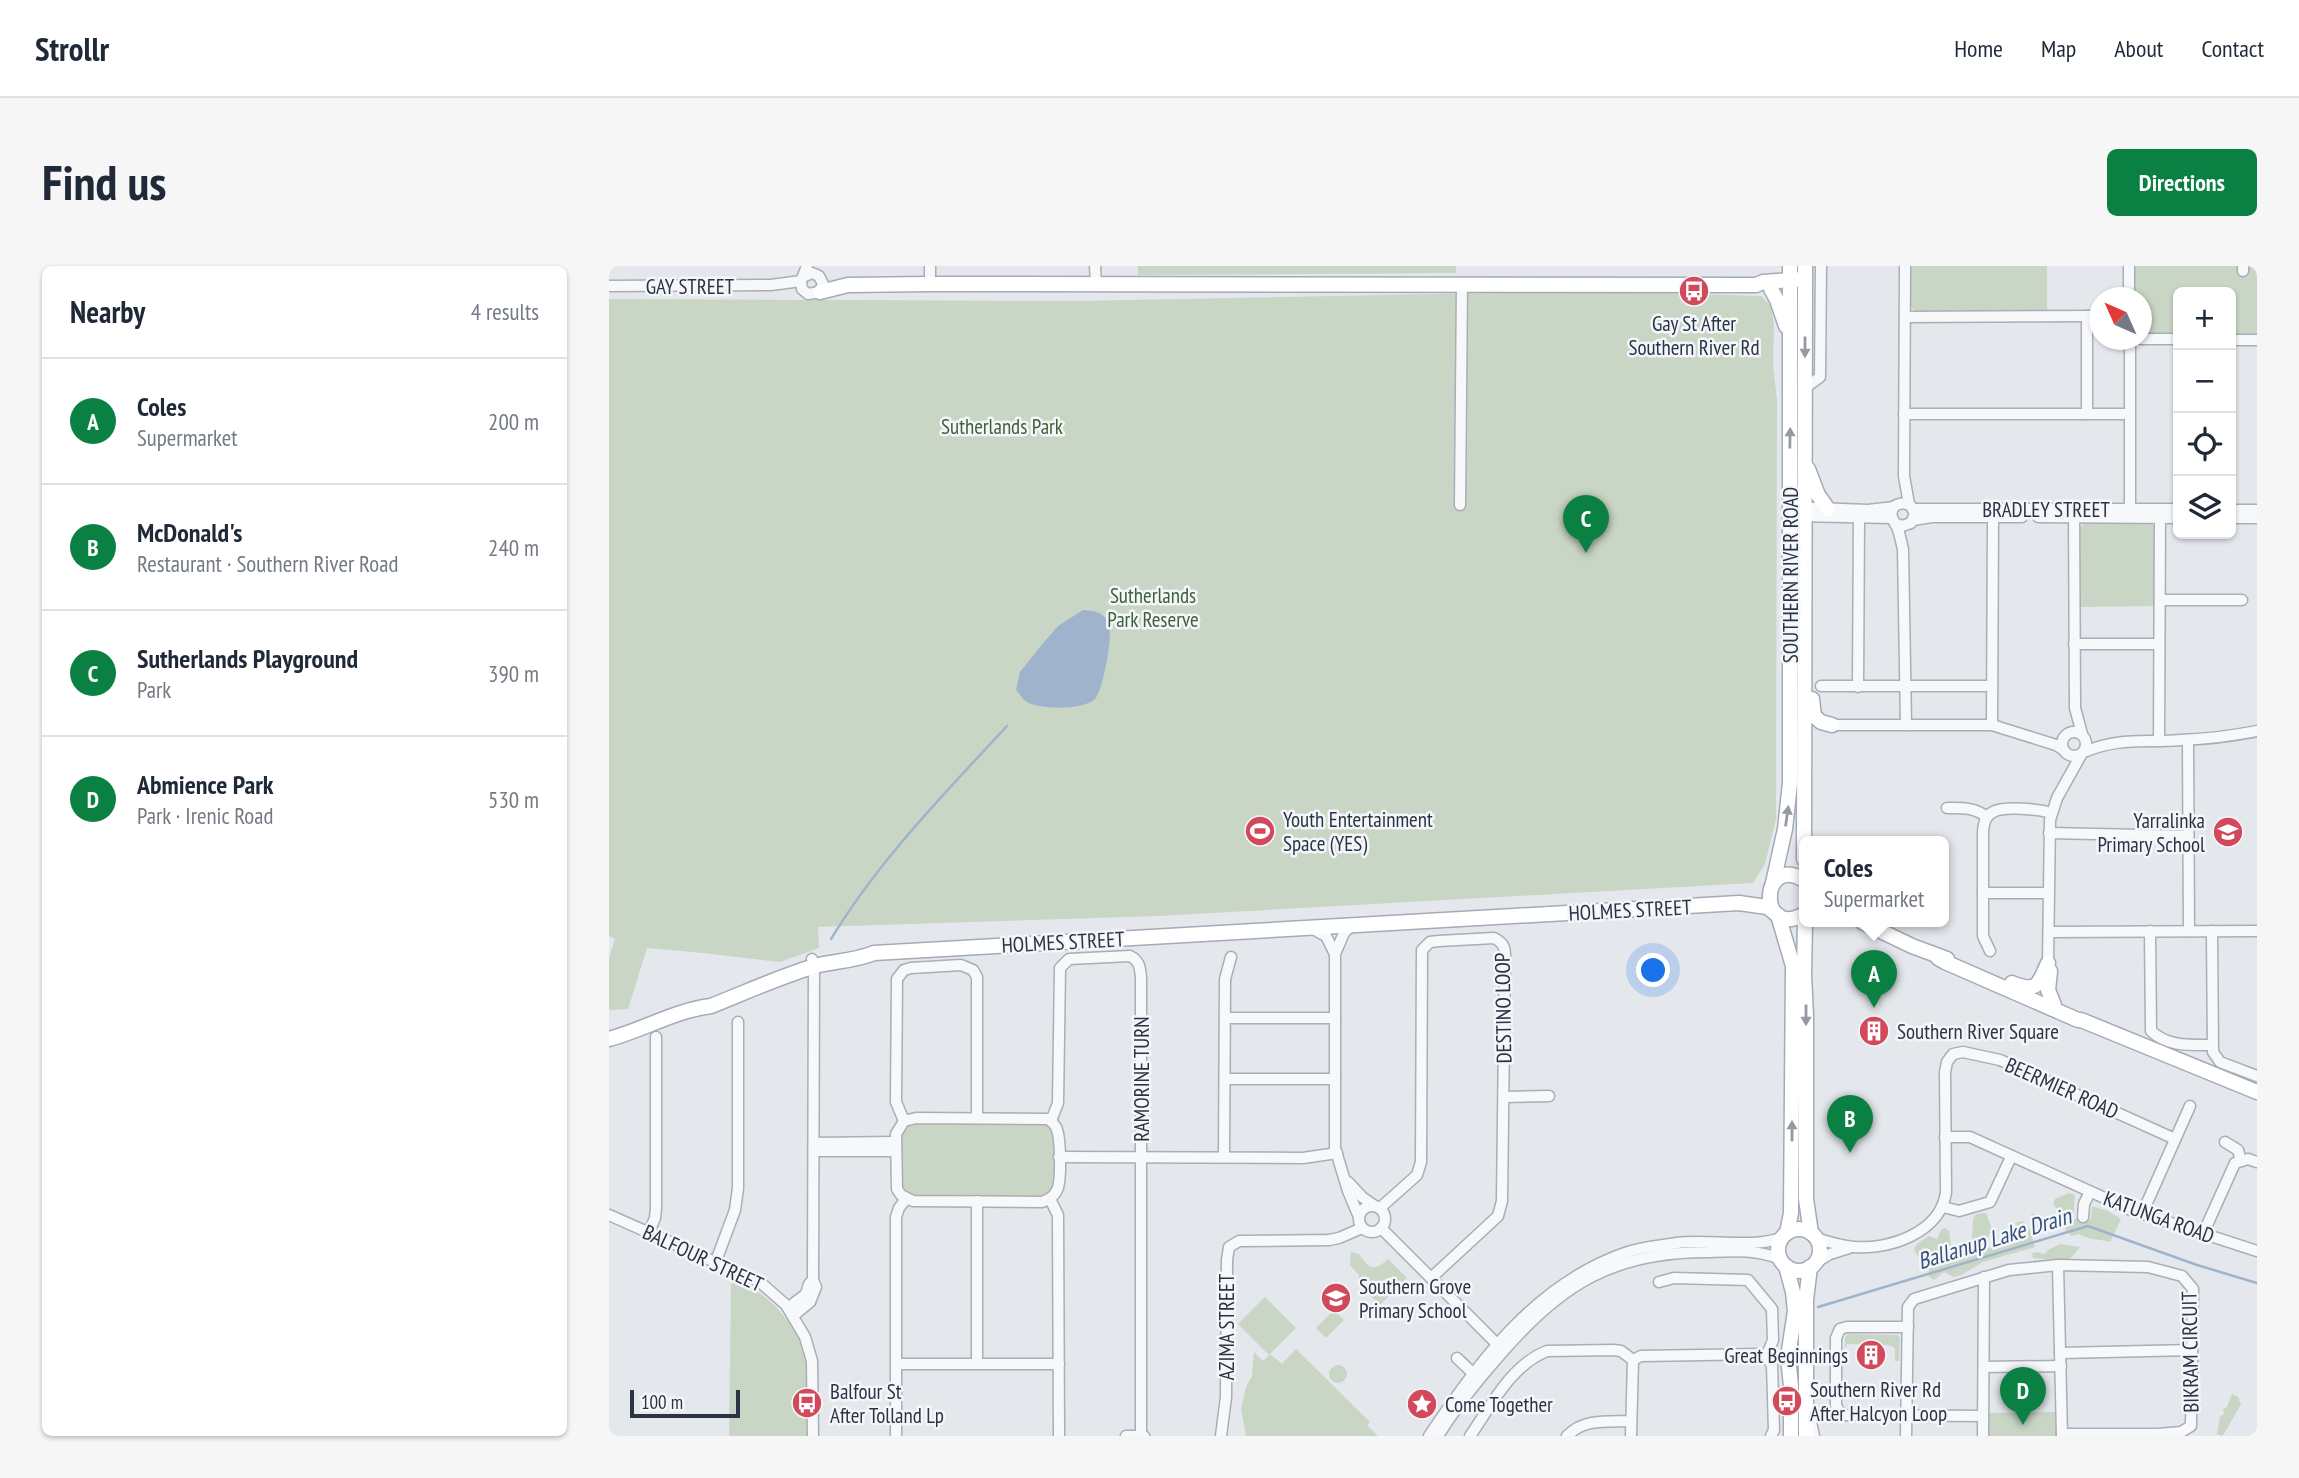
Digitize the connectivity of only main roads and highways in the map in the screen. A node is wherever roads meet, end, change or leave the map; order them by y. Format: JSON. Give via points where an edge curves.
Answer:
{"nodes":[{"id":1,"x":811,"y":278,"type":"edge"},
{"id":2,"x":1797,"y":278,"type":"edge"},
{"id":3,"x":1756,"y":285,"type":"junction"},
{"id":4,"x":1771,"y":289,"type":"junction"},
{"id":5,"x":1790,"y":334,"type":"junction"},
{"id":6,"x":1805,"y":458,"type":"junction"},
{"id":7,"x":1828,"y":509,"type":"road end"},
{"id":8,"x":1797,"y":512,"type":"junction"},
{"id":9,"x":1805,"y":654,"type":"junction"},
{"id":10,"x":1832,"y":725,"type":"road end"},
{"id":11,"x":1804,"y":836,"type":"edge"},
{"id":12,"x":1799,"y":878,"type":"edge"},
{"id":13,"x":1771,"y":887,"type":"junction"},
{"id":14,"x":1739,"y":903,"type":"junction"},
{"id":15,"x":1776,"y":914,"type":"junction"},
{"id":16,"x":1799,"y":916,"type":"edge"},
{"id":17,"x":1396,"y":922,"type":"junction"},
{"id":18,"x":1805,"y":927,"type":"edge"},
{"id":19,"x":1873,"y":927,"type":"edge"},
{"id":20,"x":1252,"y":930,"type":"junction"},
{"id":21,"x":1938,"y":958,"type":"junction"},
{"id":22,"x":1965,"y":967,"type":"junction"},
{"id":23,"x":2054,"y":1005,"type":"junction"},
{"id":24,"x":2081,"y":1020,"type":"junction"},
{"id":25,"x":609,"y":1039,"type":"edge"},
{"id":26,"x":2257,"y":1092,"type":"edge"},
{"id":27,"x":1785,"y":1235,"type":"junction"},
{"id":28,"x":1813,"y":1235,"type":"junction"},
{"id":29,"x":1783,"y":1263,"type":"junction"},
{"id":30,"x":1813,"y":1265,"type":"junction"},
{"id":31,"x":1791,"y":1436,"type":"edge"},
{"id":32,"x":1806,"y":1436,"type":"edge"}],
"edges":[{"from":1,"to":3,"type":"main road","name":"GAY STREET","via":[[848,285]]},
{"from":2,"to":3,"type":"main road","name":"GAY STREET"},
{"from":2,"to":4,"type":"main road","name":"GAY STREET"},
{"from":2,"to":5,"type":"main road","name":"SOUTHERN RIVER ROAD"},
{"from":2,"to":6,"type":"main road","name":"SOUTHERN RIVER ROAD","one_way":true},
{"from":3,"to":4,"type":"main road","name":"GAY STREET"},
{"from":4,"to":5,"type":"main road"},
{"from":8,"to":5,"type":"main road","name":"SOUTHERN RIVER ROAD","one_way":true},
{"from":6,"to":7,"type":"main road"},
{"from":6,"to":8,"type":"main road","name":"SOUTHERN RIVER ROAD"},
{"from":8,"to":9,"type":"main road","name":"SOUTHERN RIVER ROAD"},
{"from":13,"to":8,"type":"main road","name":"SOUTHERN RIVER ROAD","one_way":true,"via":[[1790,783]]},
{"from":9,"to":10,"type":"main road","via":[[1812,662],[1814,716]]},
{"from":9,"to":11,"type":"main road","name":"SOUTHERN RIVER ROAD"},
{"from":12,"to":13,"type":"main road","name":"HOLMES STREET","via":[[1786,876]]},
{"from":13,"to":14,"type":"main road","name":"HOLMES STREET"},
{"from":13,"to":15,"type":"main road","via":[[1768,898]]},
{"from":14,"to":15,"type":"main road","name":"HOLMES STREET","via":[[1767,907]]},
{"from":14,"to":17,"type":"main road","name":"HOLMES STREET"},
{"from":15,"to":16,"type":"main road","name":"HOLMES STREET","via":[[1789,919]]},
{"from":27,"to":15,"type":"main road","one_way":true,"via":[[1791,1202],[1793,978],[1791,955]]},
{"from":17,"to":20,"type":"main road","name":"HOLMES STREET"},
{"from":17,"to":20,"type":"main road","name":"HOLMES STREET","via":[[1302,922]]},
{"from":18,"to":28,"type":"main road","one_way":true,"via":[[1805,1199]]},
{"from":19,"to":21,"type":"main road"},
{"from":20,"to":25,"type":"main road","name":"HOLMES STREET","via":[[874,953],[807,965],[711,1006]]},
{"from":21,"to":22,"type":"main road"},
{"from":21,"to":24,"type":"main road"},
{"from":22,"to":23,"type":"main road"},
{"from":22,"to":23,"type":"main road","via":[[1981,968],[2031,989],[2041,981],[2048,963],[2048,990]]},
{"from":23,"to":24,"type":"main road"},
{"from":24,"to":26,"type":"main road"},
{"from":27,"to":28,"type":"main road","via":[[1797,1229]]},
{"from":27,"to":29,"type":"main road","via":[[1779,1247]]},
{"from":28,"to":30,"type":"main road","via":[[1820,1251]]},
{"from":29,"to":30,"type":"main road","via":[[1801,1270]]},
{"from":29,"to":31,"type":"main road","via":[[1795,1311],[1788,1357]]},
{"from":30,"to":32,"type":"main road","via":[[1806,1300]]}]}
